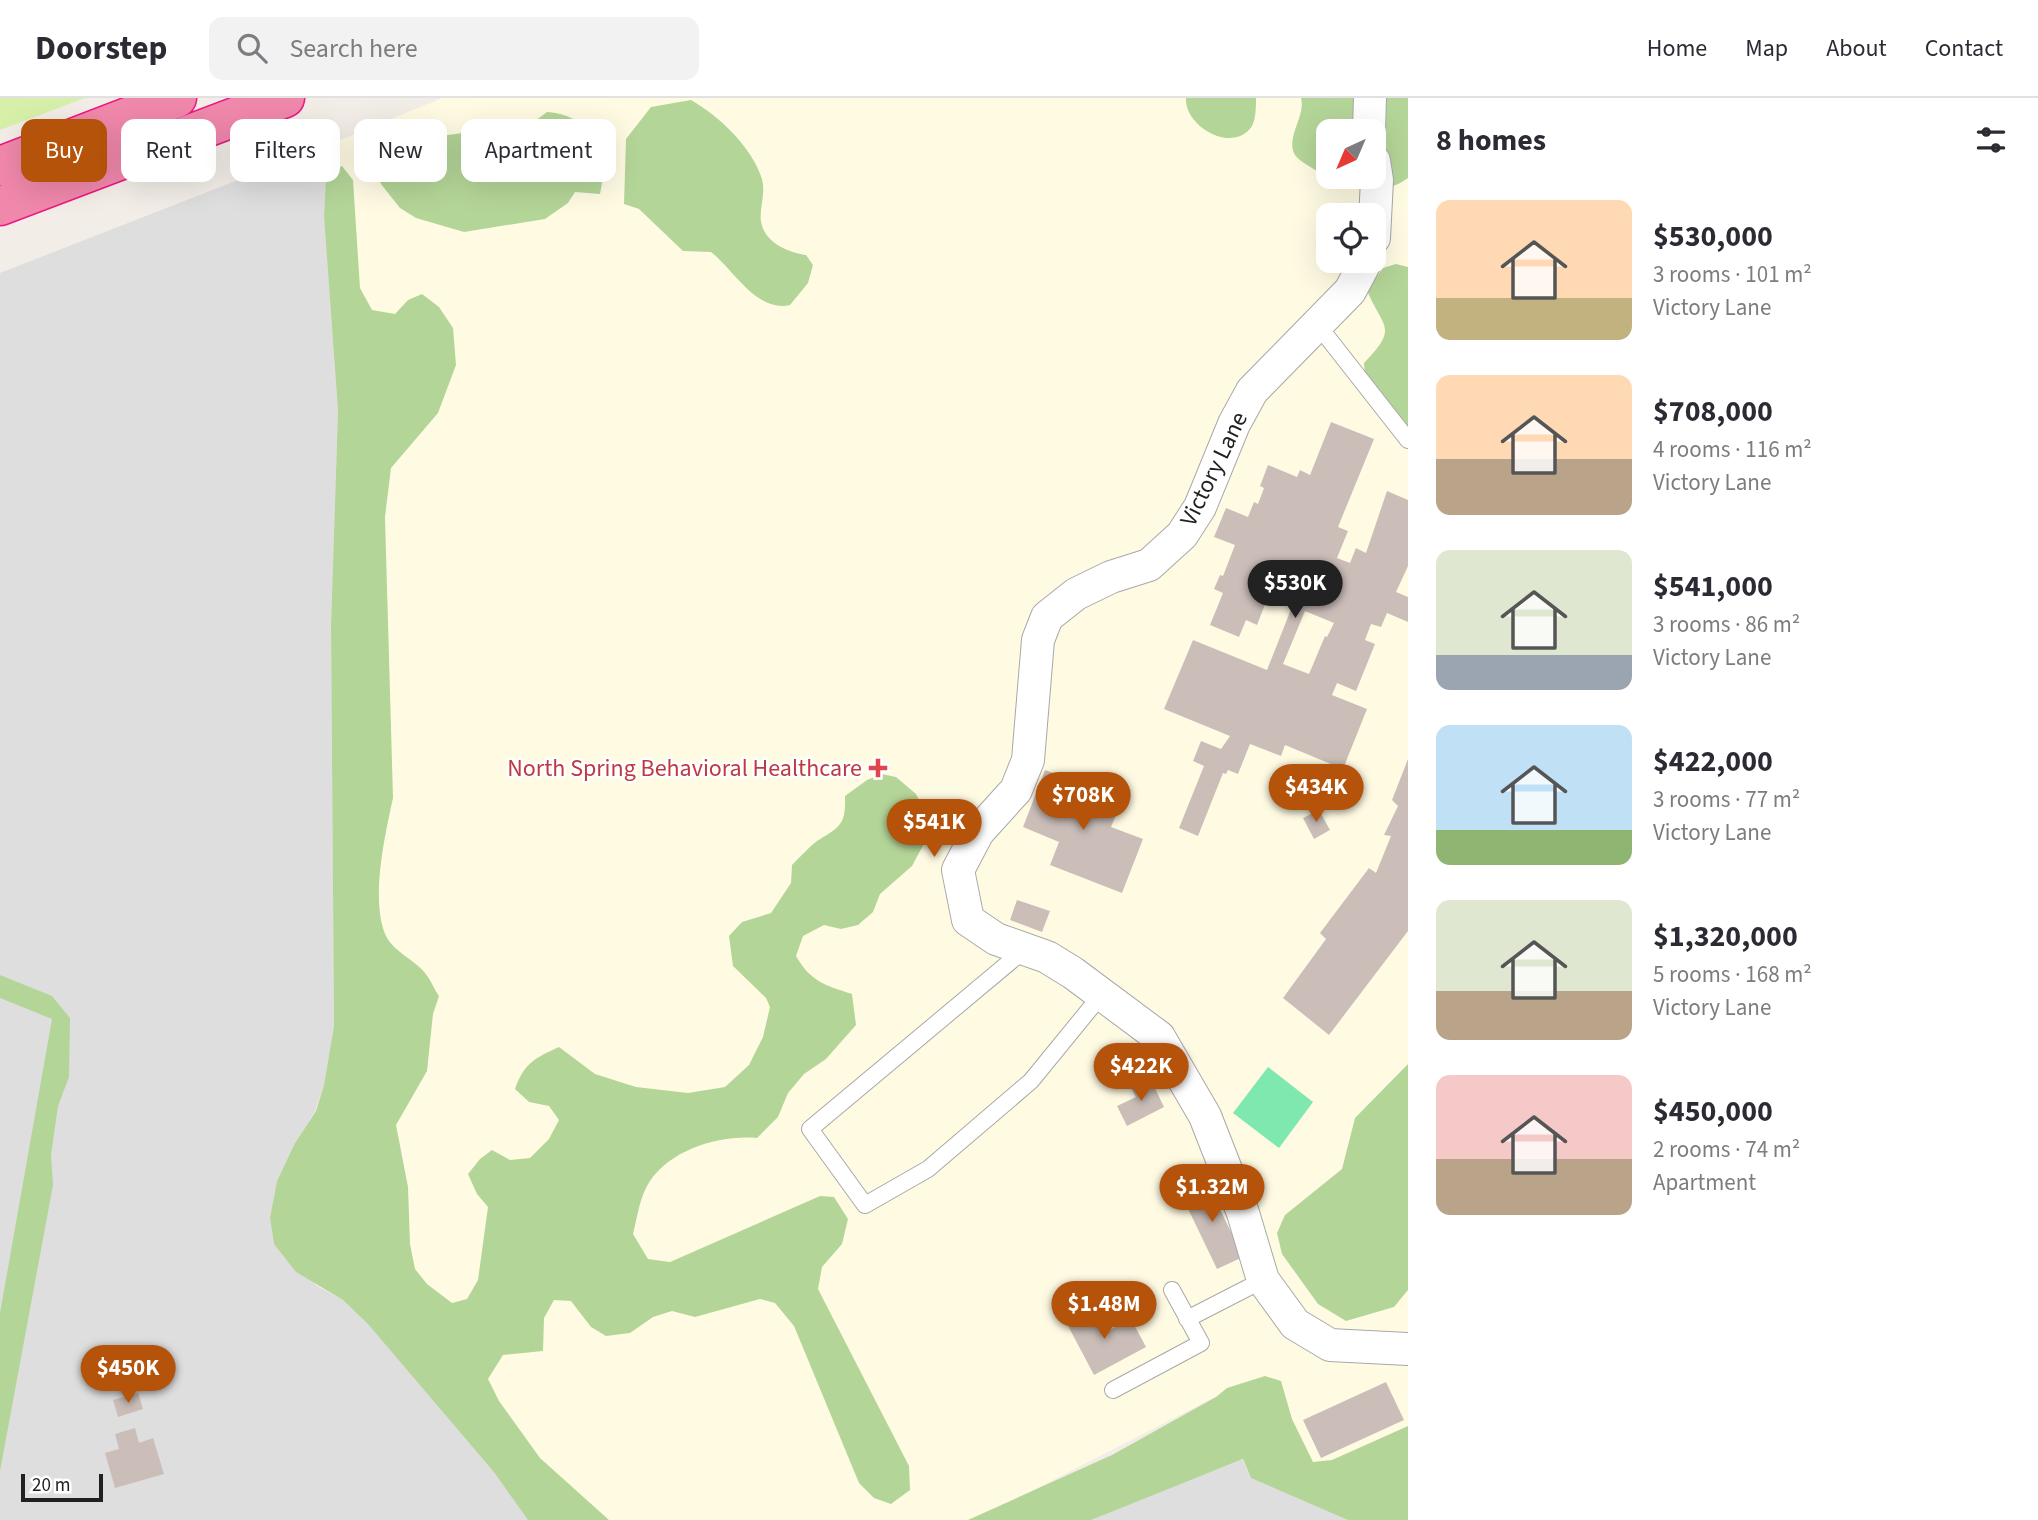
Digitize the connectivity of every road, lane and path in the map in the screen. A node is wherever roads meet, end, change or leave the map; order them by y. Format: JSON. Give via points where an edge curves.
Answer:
{"nodes":[{"id":1,"x":177,"y":98,"type":"edge"},
{"id":2,"x":285,"y":98,"type":"edge"},
{"id":3,"x":1370,"y":98,"type":"edge"},
{"id":4,"x":1369,"y":119,"type":"edge"},
{"id":5,"x":0,"y":166,"type":"edge"},
{"id":6,"x":0,"y":206,"type":"edge"},
{"id":7,"x":1360,"y":273,"type":"edge"},
{"id":8,"x":1317,"y":324,"type":"junction"},
{"id":9,"x":1408,"y":440,"type":"edge"},
{"id":10,"x":1023,"y":951,"type":"junction"},
{"id":11,"x":1102,"y":994,"type":"junction"},
{"id":12,"x":1263,"y":1280,"type":"junction"},
{"id":13,"x":1172,"y":1290,"type":"dead end"},
{"id":14,"x":1187,"y":1319,"type":"junction"},
{"id":15,"x":1408,"y":1349,"type":"edge"},
{"id":16,"x":1113,"y":1390,"type":"dead end"}],
"edges":[{"from":1,"to":5,"type":"highway"},
{"from":2,"to":6,"type":"highway"},
{"from":3,"to":4,"type":"street"},
{"from":7,"to":8,"type":"street","name":"Victory Lane","via":[[1350,291]]},
{"from":8,"to":9,"type":"lane"},
{"from":8,"to":10,"type":"street","name":"Victory Lane","via":[[1252,391],[1200,507],[1182,535],[1149,565],[1076,594],[1047,617],[1038,640],[1028,760],[1016,790],[978,832],[957,870],[968,920]]},
{"from":10,"to":11,"type":"street","name":"Victory Lane","via":[[1047,957]]},
{"from":10,"to":11,"type":"lane","via":[[810,1129],[865,1205],[928,1169],[1031,1081]]},
{"from":11,"to":12,"type":"street","name":"Victory Lane","via":[[1159,1037],[1182,1073],[1205,1116],[1243,1213]]},
{"from":12,"to":14,"type":"lane"},
{"from":12,"to":15,"type":"street","name":"Victory Lane","via":[[1294,1324],[1330,1345]]},
{"from":13,"to":14,"type":"lane"},
{"from":14,"to":16,"type":"lane","via":[[1201,1343]]}]}
